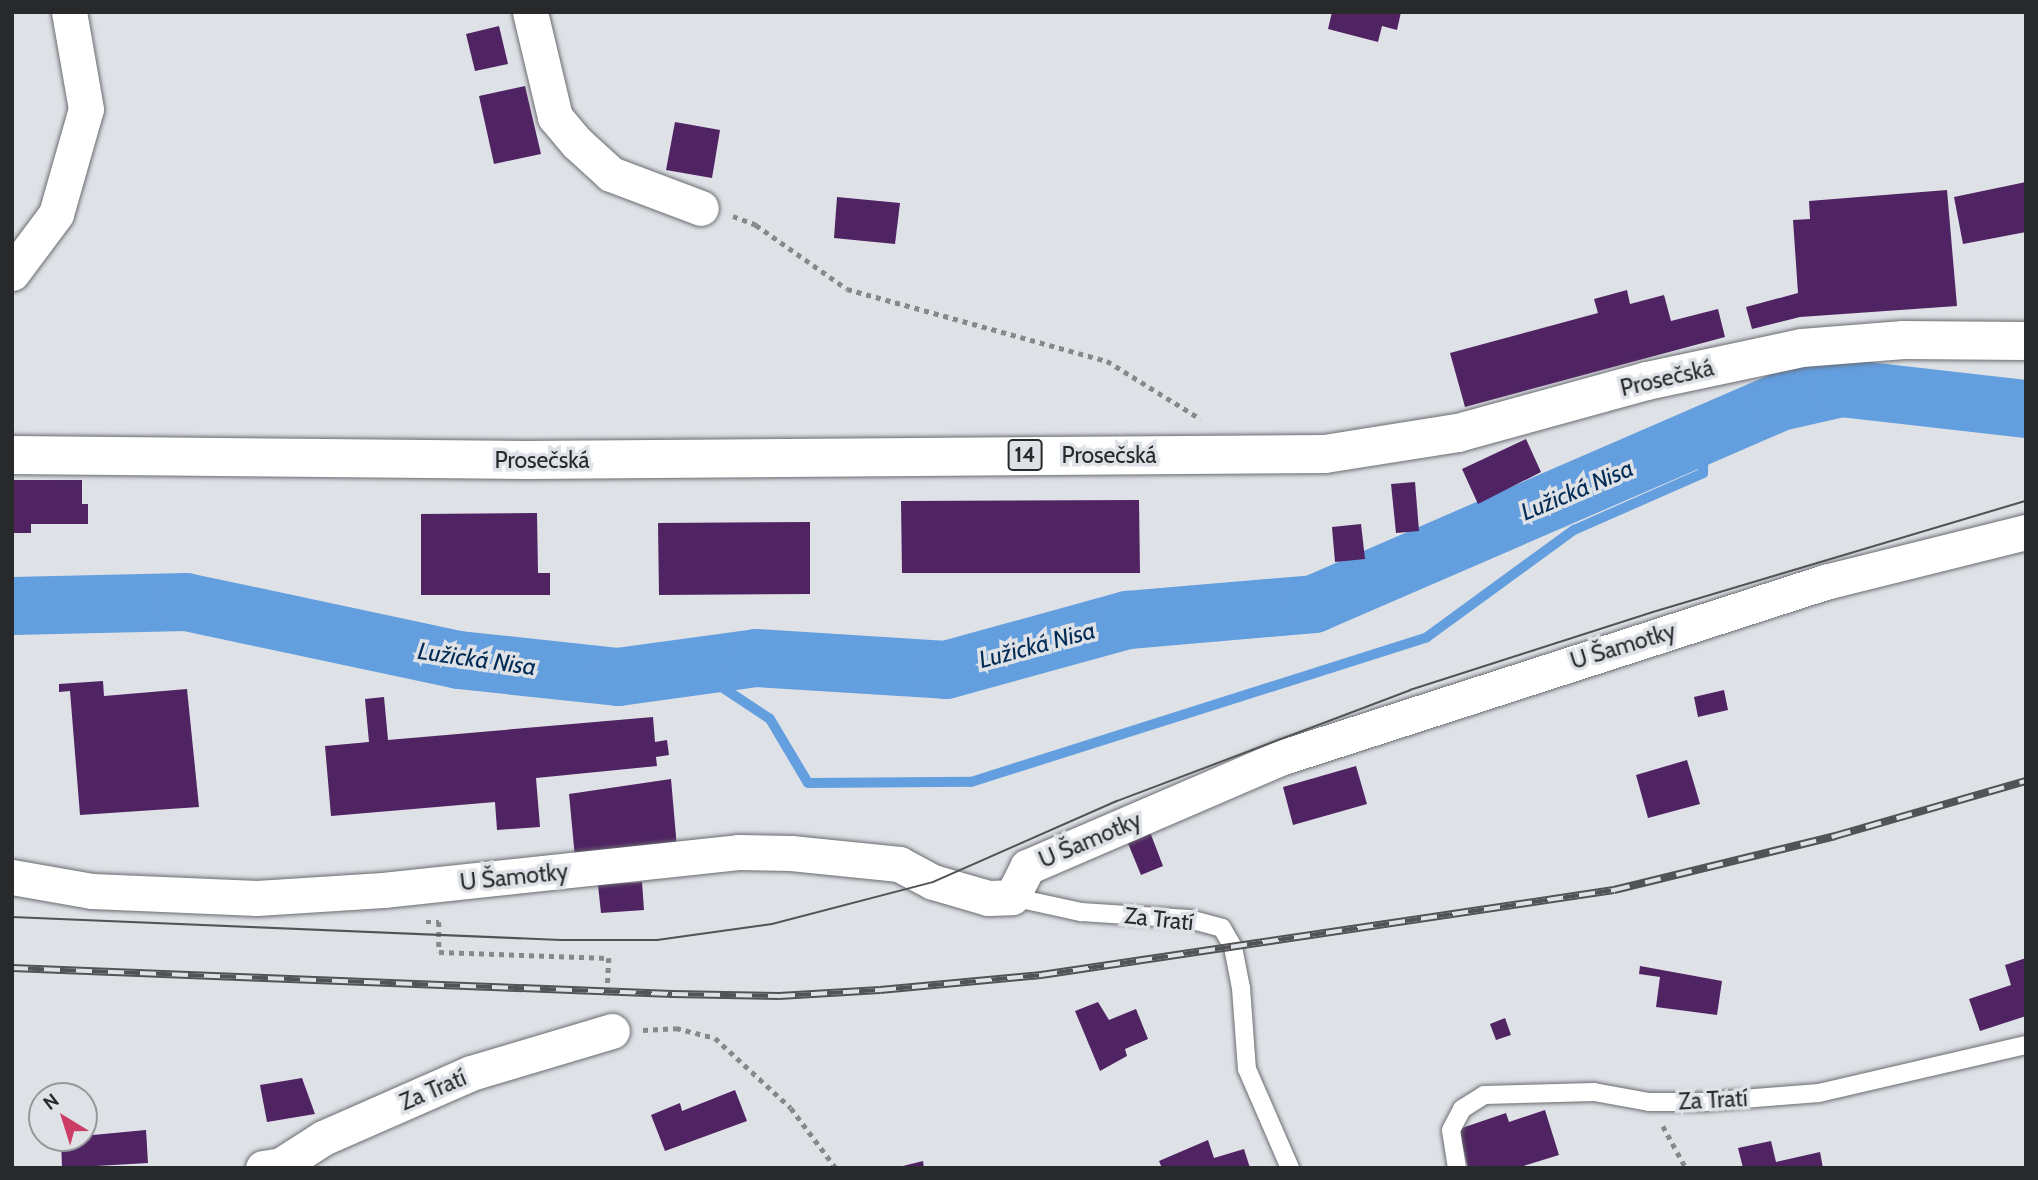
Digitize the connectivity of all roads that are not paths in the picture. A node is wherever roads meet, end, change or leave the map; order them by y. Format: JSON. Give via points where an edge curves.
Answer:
{"nodes":[{"id":1,"x":69,"y":12,"type":"edge"},
{"id":2,"x":530,"y":12,"type":"edge"},
{"id":3,"x":701,"y":208,"type":"road end"},
{"id":4,"x":12,"y":273,"type":"edge"},
{"id":5,"x":2026,"y":341,"type":"edge"},
{"id":6,"x":12,"y":455,"type":"edge"},
{"id":7,"x":2026,"y":532,"type":"edge"},
{"id":8,"x":12,"y":877,"type":"edge"},
{"id":9,"x":1012,"y":897,"type":"junction"},
{"id":10,"x":612,"y":1031,"type":"road end"},
{"id":11,"x":2026,"y":1045,"type":"edge"},
{"id":12,"x":263,"y":1168,"type":"edge"},
{"id":13,"x":1290,"y":1168,"type":"edge"},
{"id":14,"x":1457,"y":1168,"type":"edge"}],
"edges":[{"from":1,"to":4,"type":"street","via":[[86,109],[56,214]]},
{"from":2,"to":3,"type":"street","via":[[555,117],[577,143],[611,174]]},
{"from":5,"to":6,"type":"main road","name":"Prosečská","number":"14","via":[[1904,340],[1802,348],[1647,382],[1458,433],[1325,454],[512,460]]},
{"from":7,"to":9,"type":"street","name":"U Šamotky","via":[[1825,582],[1283,757],[1027,867]]},
{"from":8,"to":9,"type":"street","name":"U Šamotky","via":[[92,891],[257,898],[423,886],[738,852],[791,853],[899,864],[933,882],[988,898]]},
{"from":9,"to":13,"type":"lane","name":"Za Tratí","via":[[1081,912],[1189,919],[1222,928],[1233,947],[1241,988],[1247,1069]]},
{"from":10,"to":12,"type":"street","name":"Za Tratí","via":[[471,1073],[323,1138],[281,1165]]},
{"from":11,"to":14,"type":"lane","name":"Za Tratí","via":[[1819,1093],[1649,1102],[1594,1093],[1483,1095],[1462,1109],[1451,1130]]}]}
